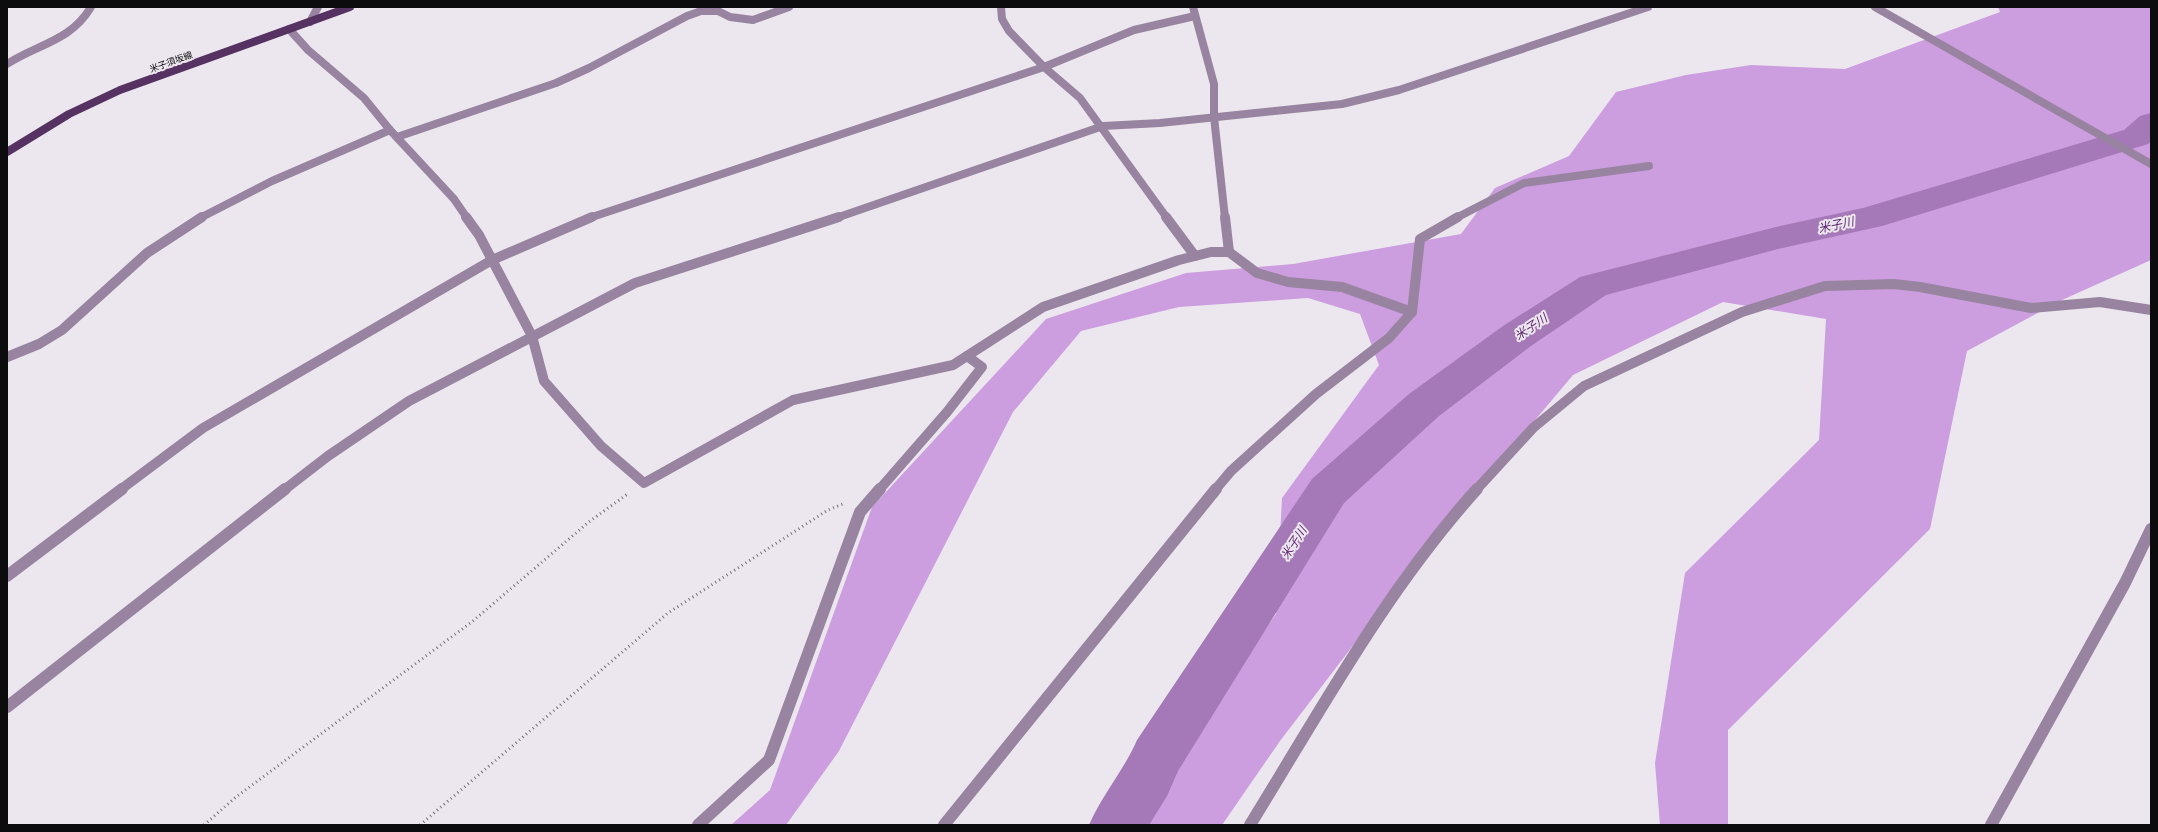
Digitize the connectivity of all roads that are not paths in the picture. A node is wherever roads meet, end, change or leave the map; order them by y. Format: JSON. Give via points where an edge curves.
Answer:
{"nodes":[{"id":1,"x":91,"y":7,"type":"edge"},
{"id":2,"x":318,"y":7,"type":"edge"},
{"id":3,"x":350,"y":7,"type":"edge"},
{"id":4,"x":789,"y":7,"type":"edge"},
{"id":5,"x":1001,"y":7,"type":"edge"},
{"id":6,"x":1193,"y":7,"type":"edge"},
{"id":7,"x":1648,"y":7,"type":"edge"},
{"id":8,"x":1875,"y":7,"type":"edge"},
{"id":9,"x":1195,"y":16,"type":"junction"},
{"id":10,"x":310,"y":22,"type":"junction"},
{"id":11,"x":289,"y":29,"type":"junction"},
{"id":12,"x":7,"y":64,"type":"edge"},
{"id":13,"x":1044,"y":67,"type":"junction"},
{"id":14,"x":1214,"y":117,"type":"junction"},
{"id":15,"x":1103,"y":126,"type":"junction"},
{"id":16,"x":390,"y":130,"type":"junction"},
{"id":17,"x":397,"y":137,"type":"junction"},
{"id":18,"x":7,"y":152,"type":"edge"},
{"id":19,"x":2151,"y":164,"type":"edge"},
{"id":20,"x":1649,"y":166,"type":"dead end"},
{"id":21,"x":1229,"y":252,"type":"junction"},
{"id":22,"x":1195,"y":256,"type":"junction"},
{"id":23,"x":492,"y":260,"type":"junction"},
{"id":24,"x":2151,"y":310,"type":"edge"},
{"id":25,"x":1412,"y":312,"type":"junction"},
{"id":26,"x":532,"y":336,"type":"junction"},
{"id":27,"x":967,"y":356,"type":"junction"},
{"id":28,"x":7,"y":357,"type":"edge"},
{"id":29,"x":2151,"y":529,"type":"edge"},
{"id":30,"x":7,"y":576,"type":"edge"},
{"id":31,"x":7,"y":707,"type":"edge"},
{"id":32,"x":698,"y":825,"type":"edge"},
{"id":33,"x":944,"y":825,"type":"edge"},
{"id":34,"x":1250,"y":825,"type":"edge"},
{"id":35,"x":1990,"y":825,"type":"edge"}],
"edges":[{"from":1,"to":12,"type":"street","via":[[82,24],[64,36]]},
{"from":2,"to":10,"type":"street"},
{"from":3,"to":10,"type":"main road","name":"米子須坂線"},
{"from":4,"to":17,"type":"street","via":[[753,20],[740,20],[718,11],[701,11],[556,82]]},
{"from":5,"to":13,"type":"street","via":[[1002,19],[1009,32]]},
{"from":6,"to":9,"type":"street"},
{"from":7,"to":14,"type":"street","via":[[1400,90],[1342,104]]},
{"from":8,"to":19,"type":"street"},
{"from":9,"to":13,"type":"street","via":[[1134,30]]},
{"from":9,"to":14,"type":"street","via":[[1214,84]]},
{"from":10,"to":11,"type":"main road","name":"米子須坂線"},
{"from":11,"to":16,"type":"street","via":[[308,50],[364,98]]},
{"from":11,"to":18,"type":"main road","name":"米子須坂線","via":[[120,90],[69,114]]},
{"from":13,"to":15,"type":"street","via":[[1080,98]]},
{"from":13,"to":23,"type":"street","via":[[598,214]]},
{"from":14,"to":15,"type":"street"},
{"from":14,"to":21,"type":"street"},
{"from":15,"to":22,"type":"street"},
{"from":15,"to":26,"type":"street","via":[[880,203],[635,283]]},
{"from":16,"to":17,"type":"street"},
{"from":16,"to":28,"type":"street","via":[[211,210],[158,244],[68,326],[42,343]]},
{"from":17,"to":23,"type":"street","via":[[454,199],[479,235]]},
{"from":20,"to":25,"type":"street","via":[[1524,184],[1459,216],[1420,239]]},
{"from":21,"to":22,"type":"street","via":[[1211,252]]},
{"from":21,"to":25,"type":"street","via":[[1257,273],[1288,282],[1342,287]]},
{"from":22,"to":27,"type":"street","via":[[1043,307]]},
{"from":23,"to":26,"type":"street"},
{"from":23,"to":30,"type":"street","via":[[203,428]]},
{"from":24,"to":34,"type":"street","via":[[2100,302],[2031,308],[1900,285],[1825,286],[1742,312],[1584,386],[1533,428],[1444,526],[1375,622]]},
{"from":25,"to":33,"type":"street","via":[[1389,338],[1316,394],[1231,471]]},
{"from":26,"to":27,"type":"street","via":[[544,381],[601,446],[644,483],[793,400],[953,365]]},
{"from":26,"to":31,"type":"street","via":[[409,401],[328,456]]},
{"from":27,"to":32,"type":"street","via":[[982,367],[947,412],[860,512],[769,760]]},
{"from":29,"to":35,"type":"street","via":[[2125,583]]}]}
